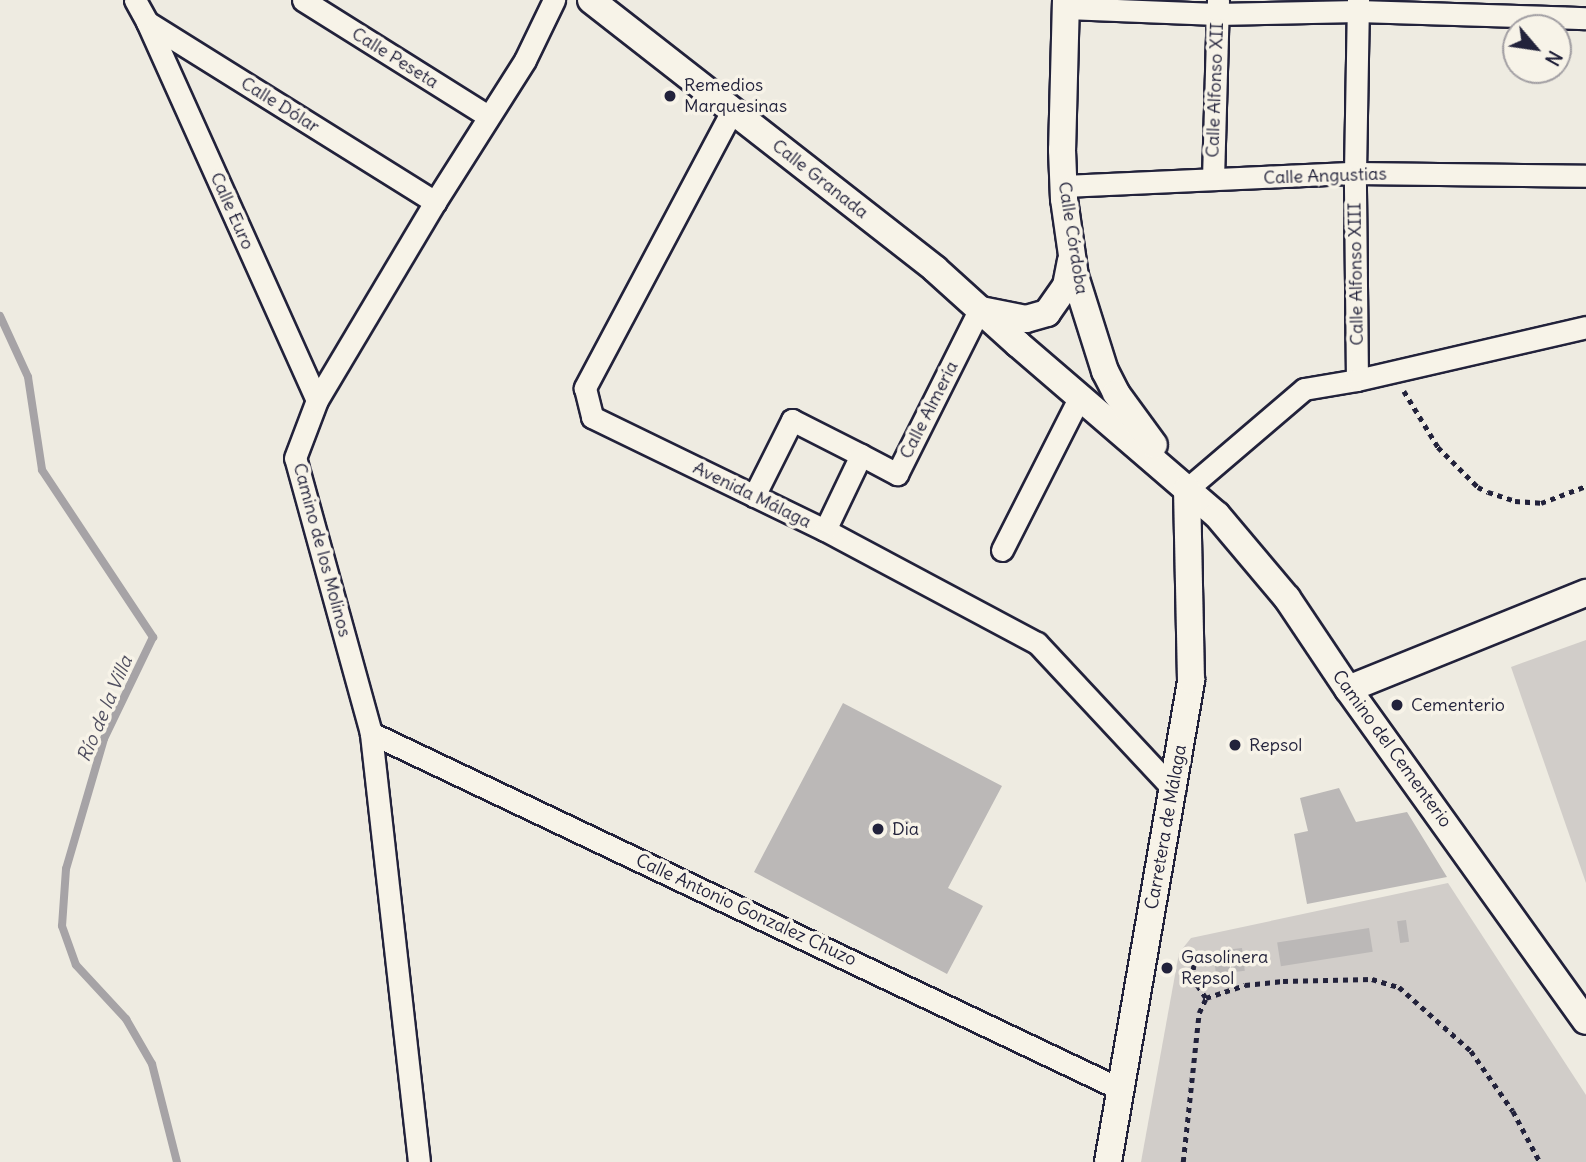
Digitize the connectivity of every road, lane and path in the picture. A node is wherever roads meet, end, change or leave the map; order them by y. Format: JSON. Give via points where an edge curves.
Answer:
{"nodes":[{"id":1,"x":135,"y":0,"type":"edge"},
{"id":2,"x":303,"y":0,"type":"edge"},
{"id":3,"x":554,"y":0,"type":"edge"},
{"id":4,"x":591,"y":0,"type":"edge"},
{"id":5,"x":1066,"y":4,"type":"edge"},
{"id":6,"x":1358,"y":5,"type":"edge"},
{"id":7,"x":1217,"y":7,"type":"edge"},
{"id":8,"x":1586,"y":18,"type":"edge"},
{"id":9,"x":147,"y":22,"type":"junction"},
{"id":10,"x":732,"y":111,"type":"junction"},
{"id":11,"x":488,"y":116,"type":"junction"},
{"id":12,"x":1355,"y":173,"type":"junction"},
{"id":13,"x":1586,"y":176,"type":"edge"},
{"id":14,"x":1213,"y":179,"type":"junction"},
{"id":15,"x":1064,"y":186,"type":"junction"},
{"id":16,"x":435,"y":202,"type":"junction"},
{"id":17,"x":1072,"y":252,"type":"junction"},
{"id":18,"x":979,"y":310,"type":"junction"},
{"id":19,"x":1586,"y":327,"type":"edge"},
{"id":20,"x":1401,"y":370,"type":"junction"},
{"id":21,"x":1357,"y":380,"type":"junction"},
{"id":22,"x":1080,"y":396,"type":"junction"},
{"id":23,"x":317,"y":400,"type":"junction"},
{"id":24,"x":861,"y":455,"type":"junction"},
{"id":25,"x":1586,"y":486,"type":"edge"},
{"id":26,"x":1186,"y":489,"type":"junction"},
{"id":27,"x":754,"y":496,"type":"junction"},
{"id":28,"x":825,"y":530,"type":"junction"},
{"id":29,"x":1002,"y":550,"type":"dead end"},
{"id":30,"x":1586,"y":593,"type":"edge"},
{"id":31,"x":1348,"y":689,"type":"junction"},
{"id":32,"x":371,"y":733,"type":"junction"},
{"id":33,"x":1174,"y":790,"type":"junction"},
{"id":34,"x":1196,"y":956,"type":"dead end"},
{"id":35,"x":1206,"y":998,"type":"junction"},
{"id":36,"x":1586,"y":1021,"type":"edge"},
{"id":37,"x":1120,"y":1089,"type":"junction"},
{"id":38,"x":419,"y":1162,"type":"edge"},
{"id":39,"x":1108,"y":1162,"type":"edge"},
{"id":40,"x":1183,"y":1162,"type":"edge"},
{"id":41,"x":1540,"y":1162,"type":"edge"}],
"edges":[{"from":1,"to":9,"type":"street","name":"Calle Dólar"},
{"from":2,"to":11,"type":"street","name":"Calle Peseta"},
{"from":3,"to":11,"type":"street","name":"Camino de los Molinos","via":[[525,60]]},
{"from":4,"to":10,"type":"street","name":"Calle Granada"},
{"from":5,"to":7,"type":"street"},
{"from":5,"to":15,"type":"street","name":"Calle Córdoba"},
{"from":6,"to":7,"type":"street"},
{"from":6,"to":8,"type":"street"},
{"from":6,"to":12,"type":"street","name":"Calle Alfonso XIII"},
{"from":7,"to":14,"type":"street","name":"Calle Alfonso XII"},
{"from":9,"to":16,"type":"street","name":"Calle Dólar"},
{"from":9,"to":23,"type":"street","name":"Calle Euro"},
{"from":10,"to":18,"type":"street","name":"Calle Granada","via":[[935,269]]},
{"from":10,"to":27,"type":"street","name":"Avenida Málaga","via":[[585,388],[592,417]]},
{"from":11,"to":16,"type":"street","name":"Camino de los Molinos"},
{"from":12,"to":13,"type":"street","name":"Calle Angustias"},
{"from":12,"to":14,"type":"street","name":"Calle Angustias"},
{"from":12,"to":21,"type":"street","name":"Calle Alfonso XIII"},
{"from":14,"to":15,"type":"street","name":"Calle Angustias"},
{"from":15,"to":17,"type":"street","name":"Calle Córdoba"},
{"from":16,"to":23,"type":"street","name":"Camino de los Molinos"},
{"from":17,"to":18,"type":"street","via":[[1066,286],[1047,313],[1026,319]]},
{"from":17,"to":26,"type":"street","name":"Calle Córdoba","via":[[1096,347],[1110,382]]},
{"from":18,"to":22,"type":"street","name":"Calle Granada"},
{"from":18,"to":24,"type":"street","name":"Calle Almería","via":[[897,474]]},
{"from":19,"to":20,"type":"street"},
{"from":20,"to":21,"type":"street"},
{"from":20,"to":25,"type":"path","via":[[1410,405],[1438,447],[1478,487],[1499,497],[1541,503]]},
{"from":21,"to":26,"type":"street","via":[[1304,389]]},
{"from":22,"to":26,"type":"street","name":"Calle Granada"},
{"from":22,"to":29,"type":"street"},
{"from":23,"to":32,"type":"street","name":"Camino de los Molinos","via":[[295,458]]},
{"from":24,"to":27,"type":"street","via":[[792,420]]},
{"from":24,"to":28,"type":"street"},
{"from":26,"to":31,"type":"street","name":"Camino del Cementerio","via":[[1254,555]]},
{"from":26,"to":33,"type":"street","name":"Carretera de Málaga","via":[[1191,680]]},
{"from":27,"to":28,"type":"street","name":"Avenida Málaga"},
{"from":28,"to":33,"type":"street","name":"Avenida Málaga","via":[[1037,643]]},
{"from":30,"to":31,"type":"street"},
{"from":31,"to":36,"type":"street","name":"Camino del Cementerio"},
{"from":32,"to":37,"type":"street","name":"Calle Antonio Gonzalez Chuzo"},
{"from":32,"to":38,"type":"street","name":"Camino de los Molinos"},
{"from":33,"to":37,"type":"street","name":"Carretera de Málaga"},
{"from":34,"to":35,"type":"path","via":[[1192,977]]},
{"from":35,"to":40,"type":"path","via":[[1199,1013]]},
{"from":35,"to":41,"type":"path","via":[[1245,985],[1283,981],[1372,979],[1399,987],[1471,1051],[1513,1111]]},
{"from":37,"to":39,"type":"street","name":"Carretera de Málaga"}]}
